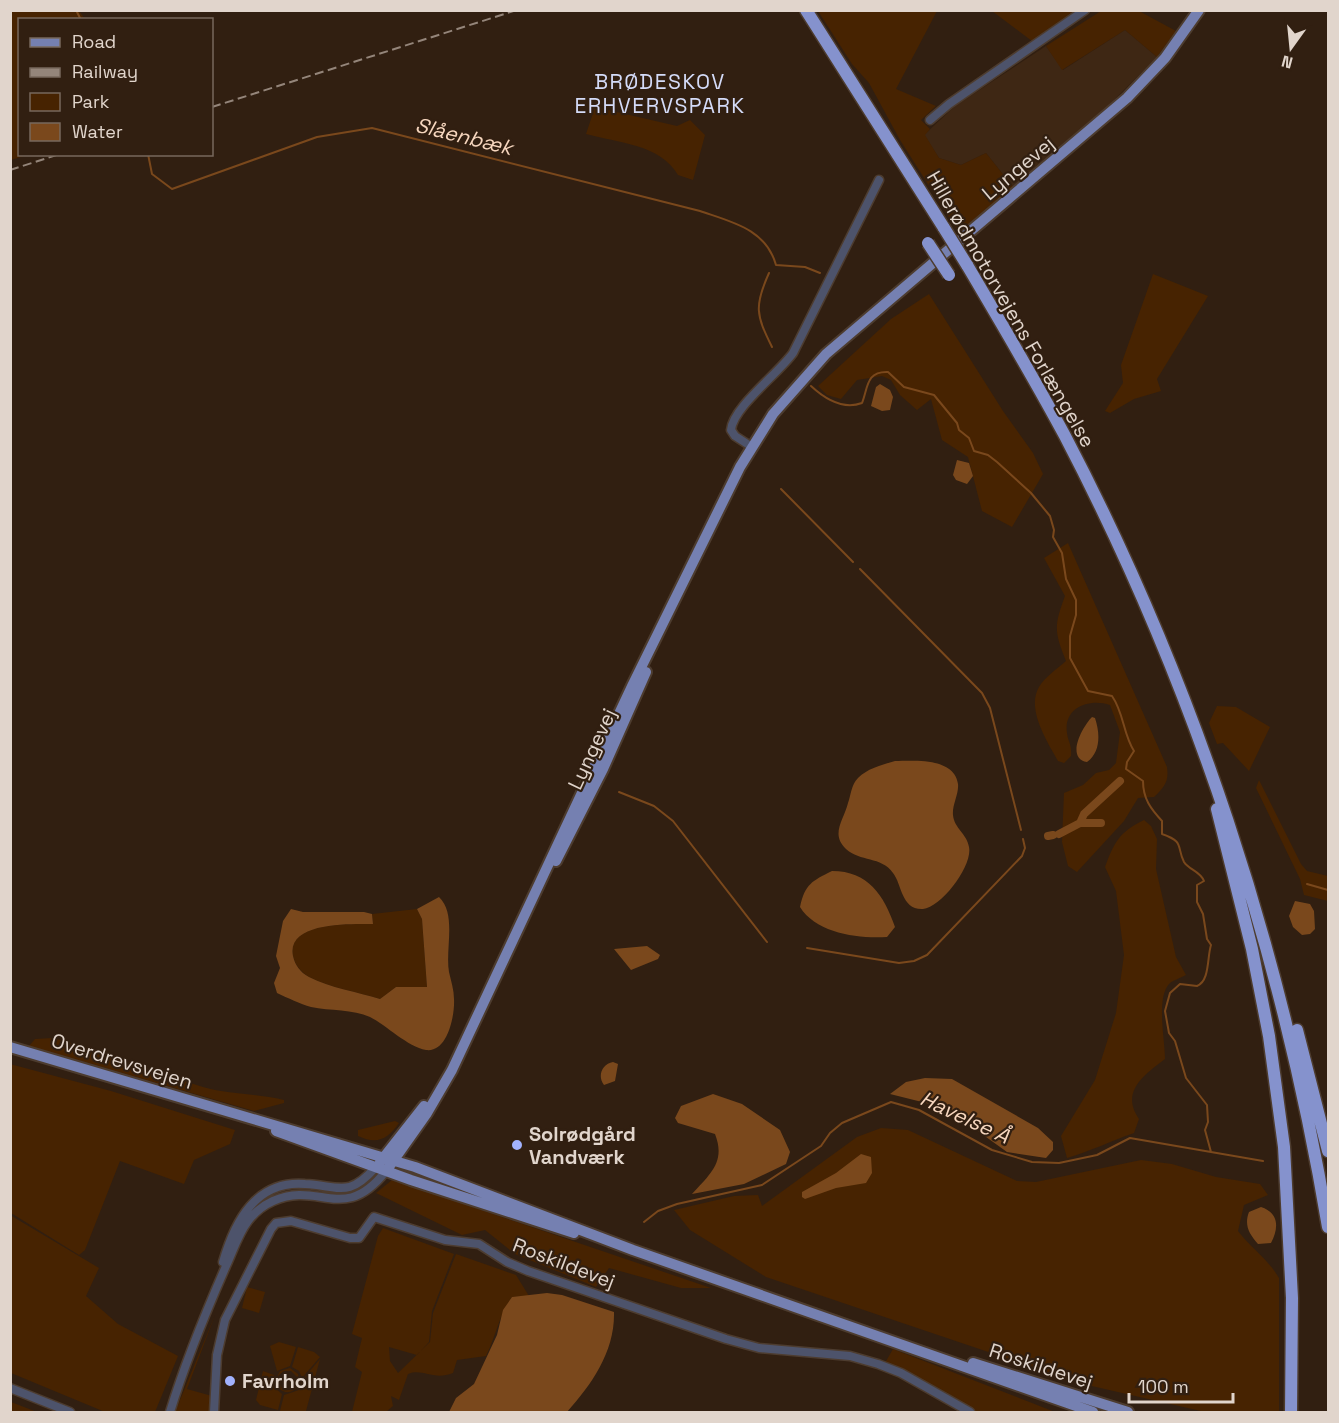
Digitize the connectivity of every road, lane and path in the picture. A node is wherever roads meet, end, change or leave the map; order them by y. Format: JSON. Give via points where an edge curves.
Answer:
{"nodes":[{"id":1,"x":806,"y":10,"type":"edge"},
{"id":2,"x":1084,"y":10,"type":"edge"},
{"id":3,"x":1199,"y":10,"type":"edge"},
{"id":4,"x":930,"y":120,"type":"dead end"},
{"id":5,"x":879,"y":180,"type":"dead end"},
{"id":6,"x":928,"y":243,"type":"dead end"},
{"id":7,"x":949,"y":275,"type":"dead end"},
{"id":8,"x":752,"y":447,"type":"junction"},
{"id":9,"x":1216,"y":787,"type":"junction"},
{"id":10,"x":1255,"y":909,"type":"junction"},
{"id":11,"x":10,"y":1047,"type":"edge"},
{"id":12,"x":223,"y":1110,"type":"junction"},
{"id":13,"x":1329,"y":1151,"type":"edge"},
{"id":14,"x":385,"y":1164,"type":"junction"},
{"id":15,"x":1329,"y":1227,"type":"edge"},
{"id":16,"x":633,"y":1250,"type":"junction"},
{"id":17,"x":909,"y":1346,"type":"junction"},
{"id":18,"x":178,"y":1384,"type":"junction"},
{"id":19,"x":10,"y":1388,"type":"edge"},
{"id":20,"x":70,"y":1413,"type":"edge"},
{"id":21,"x":163,"y":1413,"type":"edge"},
{"id":22,"x":170,"y":1413,"type":"edge"},
{"id":23,"x":214,"y":1413,"type":"edge"},
{"id":24,"x":970,"y":1413,"type":"edge"},
{"id":25,"x":1093,"y":1413,"type":"edge"},
{"id":26,"x":1128,"y":1413,"type":"edge"},
{"id":27,"x":1289,"y":1413,"type":"edge"}],
"edges":[{"from":1,"to":9,"type":"highway","name":"Hillerødmotorvejens Forlængelse","bridge":true,"via":[[967,265],[1065,437],[1134,579]]},
{"from":2,"to":4,"type":"street"},
{"from":3,"to":8,"type":"main road","name":"Lyngevej","via":[[1165,58],[1127,98],[826,354],[793,388]]},
{"from":5,"to":8,"type":"street","via":[[793,353],[736,415],[731,430]]},
{"from":6,"to":7,"type":"highway","bridge":true},
{"from":8,"to":14,"type":"main road","name":"Lyngevej","via":[[457,1055]]},
{"from":9,"to":10,"type":"highway","name":"Hillerødmotorvejens Forlængelse"},
{"from":9,"to":27,"type":"highway","via":[[1218,820],[1252,949],[1269,1036],[1284,1147],[1292,1334]]},
{"from":10,"to":13,"type":"highway","via":[[1276,951]]},
{"from":10,"to":15,"type":"highway","name":"Hillerødmotorvejens Forlængelse","via":[[1280,993]]},
{"from":11,"to":12,"type":"main road","name":"Overdrevsvejen"},
{"from":12,"to":14,"type":"main road","name":"Overdrevsvejen"},
{"from":12,"to":14,"type":"main road","name":"Overdrevsvejen","via":[[292,1137]]},
{"from":14,"to":16,"type":"main road","name":"Roskildevej","via":[[508,1202]]},
{"from":14,"to":16,"type":"main road","name":"Roskildevej","via":[[542,1224]]},
{"from":14,"to":18,"type":"street","via":[[368,1190],[358,1196],[345,1200],[291,1195],[258,1210],[241,1233]]},
{"from":16,"to":17,"type":"main road","name":"Roskildevej"},
{"from":17,"to":25,"type":"main road","name":"Roskildevej"},
{"from":17,"to":26,"type":"main road","name":"Roskildevej"},
{"from":18,"to":21,"type":"street"},
{"from":18,"to":22,"type":"street"},
{"from":19,"to":20,"type":"street"},
{"from":23,"to":24,"type":"street","name":"Roskildevej","via":[[217,1355],[225,1320],[271,1229],[276,1223],[291,1221],[358,1238],[374,1217],[445,1240],[479,1244],[528,1271],[726,1339],[759,1348],[850,1356],[878,1364]]}]}
